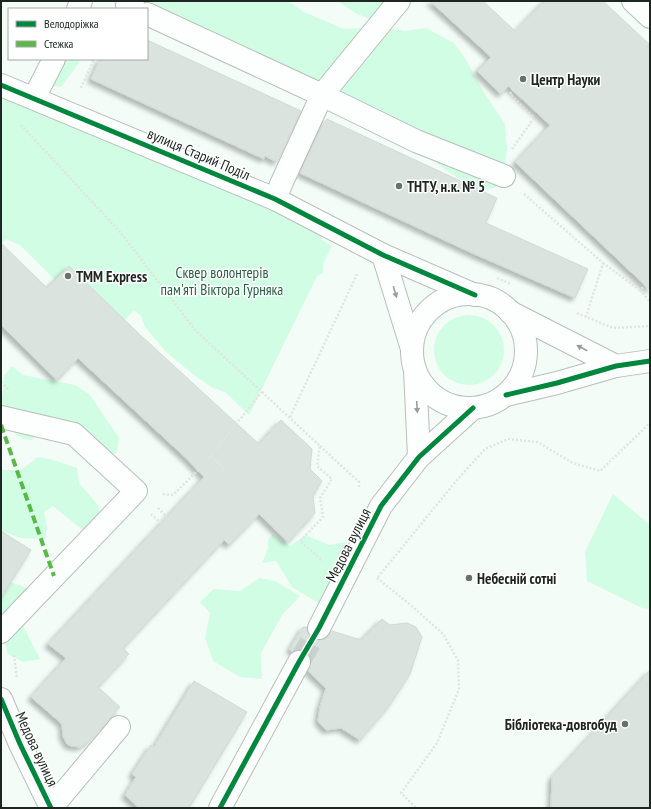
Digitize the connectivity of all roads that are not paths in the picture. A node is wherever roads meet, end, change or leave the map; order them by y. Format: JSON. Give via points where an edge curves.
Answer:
{"nodes":[{"id":1,"x":399,"y":1,"type":"edge"},
{"id":2,"x":633,"y":1,"type":"edge"},
{"id":3,"x":148,"y":14,"type":"edge"},
{"id":4,"x":650,"y":17,"type":"edge"},
{"id":5,"x":53,"y":60,"type":"edge"},
{"id":6,"x":1,"y":85,"type":"edge"},
{"id":7,"x":322,"y":95,"type":"junction"},
{"id":8,"x":34,"y":98,"type":"junction"},
{"id":9,"x":504,"y":176,"type":"road end"},
{"id":10,"x":275,"y":199,"type":"junction"},
{"id":11,"x":383,"y":255,"type":"junction"},
{"id":12,"x":475,"y":294,"type":"junction"},
{"id":13,"x":510,"y":312,"type":"junction"},
{"id":14,"x":414,"y":360,"type":"junction"},
{"id":15,"x":650,"y":361,"type":"edge"},
{"id":16,"x":616,"y":366,"type":"junction"},
{"id":17,"x":506,"y":395,"type":"junction"},
{"id":18,"x":473,"y":408,"type":"junction"},
{"id":19,"x":1,"y":417,"type":"edge"},
{"id":20,"x":419,"y":457,"type":"junction"},
{"id":21,"x":319,"y":628,"type":"tunnel mouth"},
{"id":22,"x":1,"y":632,"type":"edge"},
{"id":23,"x":299,"y":662,"type":"tunnel mouth"},
{"id":24,"x":1,"y":699,"type":"edge"},
{"id":25,"x":119,"y":727,"type":"dead end"},
{"id":26,"x":51,"y":808,"type":"edge"},
{"id":27,"x":220,"y":808,"type":"edge"}],
"edges":[{"from":1,"to":7,"type":"street"},
{"from":2,"to":4,"type":"street"},
{"from":3,"to":7,"type":"street"},
{"from":5,"to":8,"type":"street"},
{"from":6,"to":8,"type":"street","name":"вулиця Старий Поділ"},
{"from":7,"to":9,"type":"street","via":[[416,140]]},
{"from":7,"to":10,"type":"street"},
{"from":8,"to":10,"type":"street","name":"вулиця Старий Поділ"},
{"from":10,"to":11,"type":"street","name":"вулиця Старий Поділ"},
{"from":11,"to":12,"type":"street","name":"вулиця Старий Поділ"},
{"from":11,"to":14,"type":"street","one_way":true},
{"from":12,"to":13,"type":"street","via":[[494,300]]},
{"from":12,"to":14,"type":"street","via":[[455,296],[442,301],[426,313],[416,330]]},
{"from":16,"to":13,"type":"street","one_way":true},
{"from":13,"to":17,"type":"street","via":[[521,328],[526,347],[525,365],[517,382]]},
{"from":14,"to":18,"type":"street","via":[[424,386],[438,399],[455,406]]},
{"from":14,"to":20,"type":"street","one_way":true},
{"from":15,"to":16,"type":"street"},
{"from":16,"to":17,"type":"street","via":[[557,384]]},
{"from":17,"to":18,"type":"street","via":[[490,405]]},
{"from":18,"to":20,"type":"street","name":"Медова вулиця"},
{"from":19,"to":22,"type":"street","via":[[74,434],[136,491]]},
{"from":20,"to":21,"type":"street","name":"Медова вулиця","via":[[381,506]]},
{"from":23,"to":27,"type":"street"},
{"from":24,"to":26,"type":"street","name":"Медова вулиця"},
{"from":25,"to":26,"type":"street"}]}
